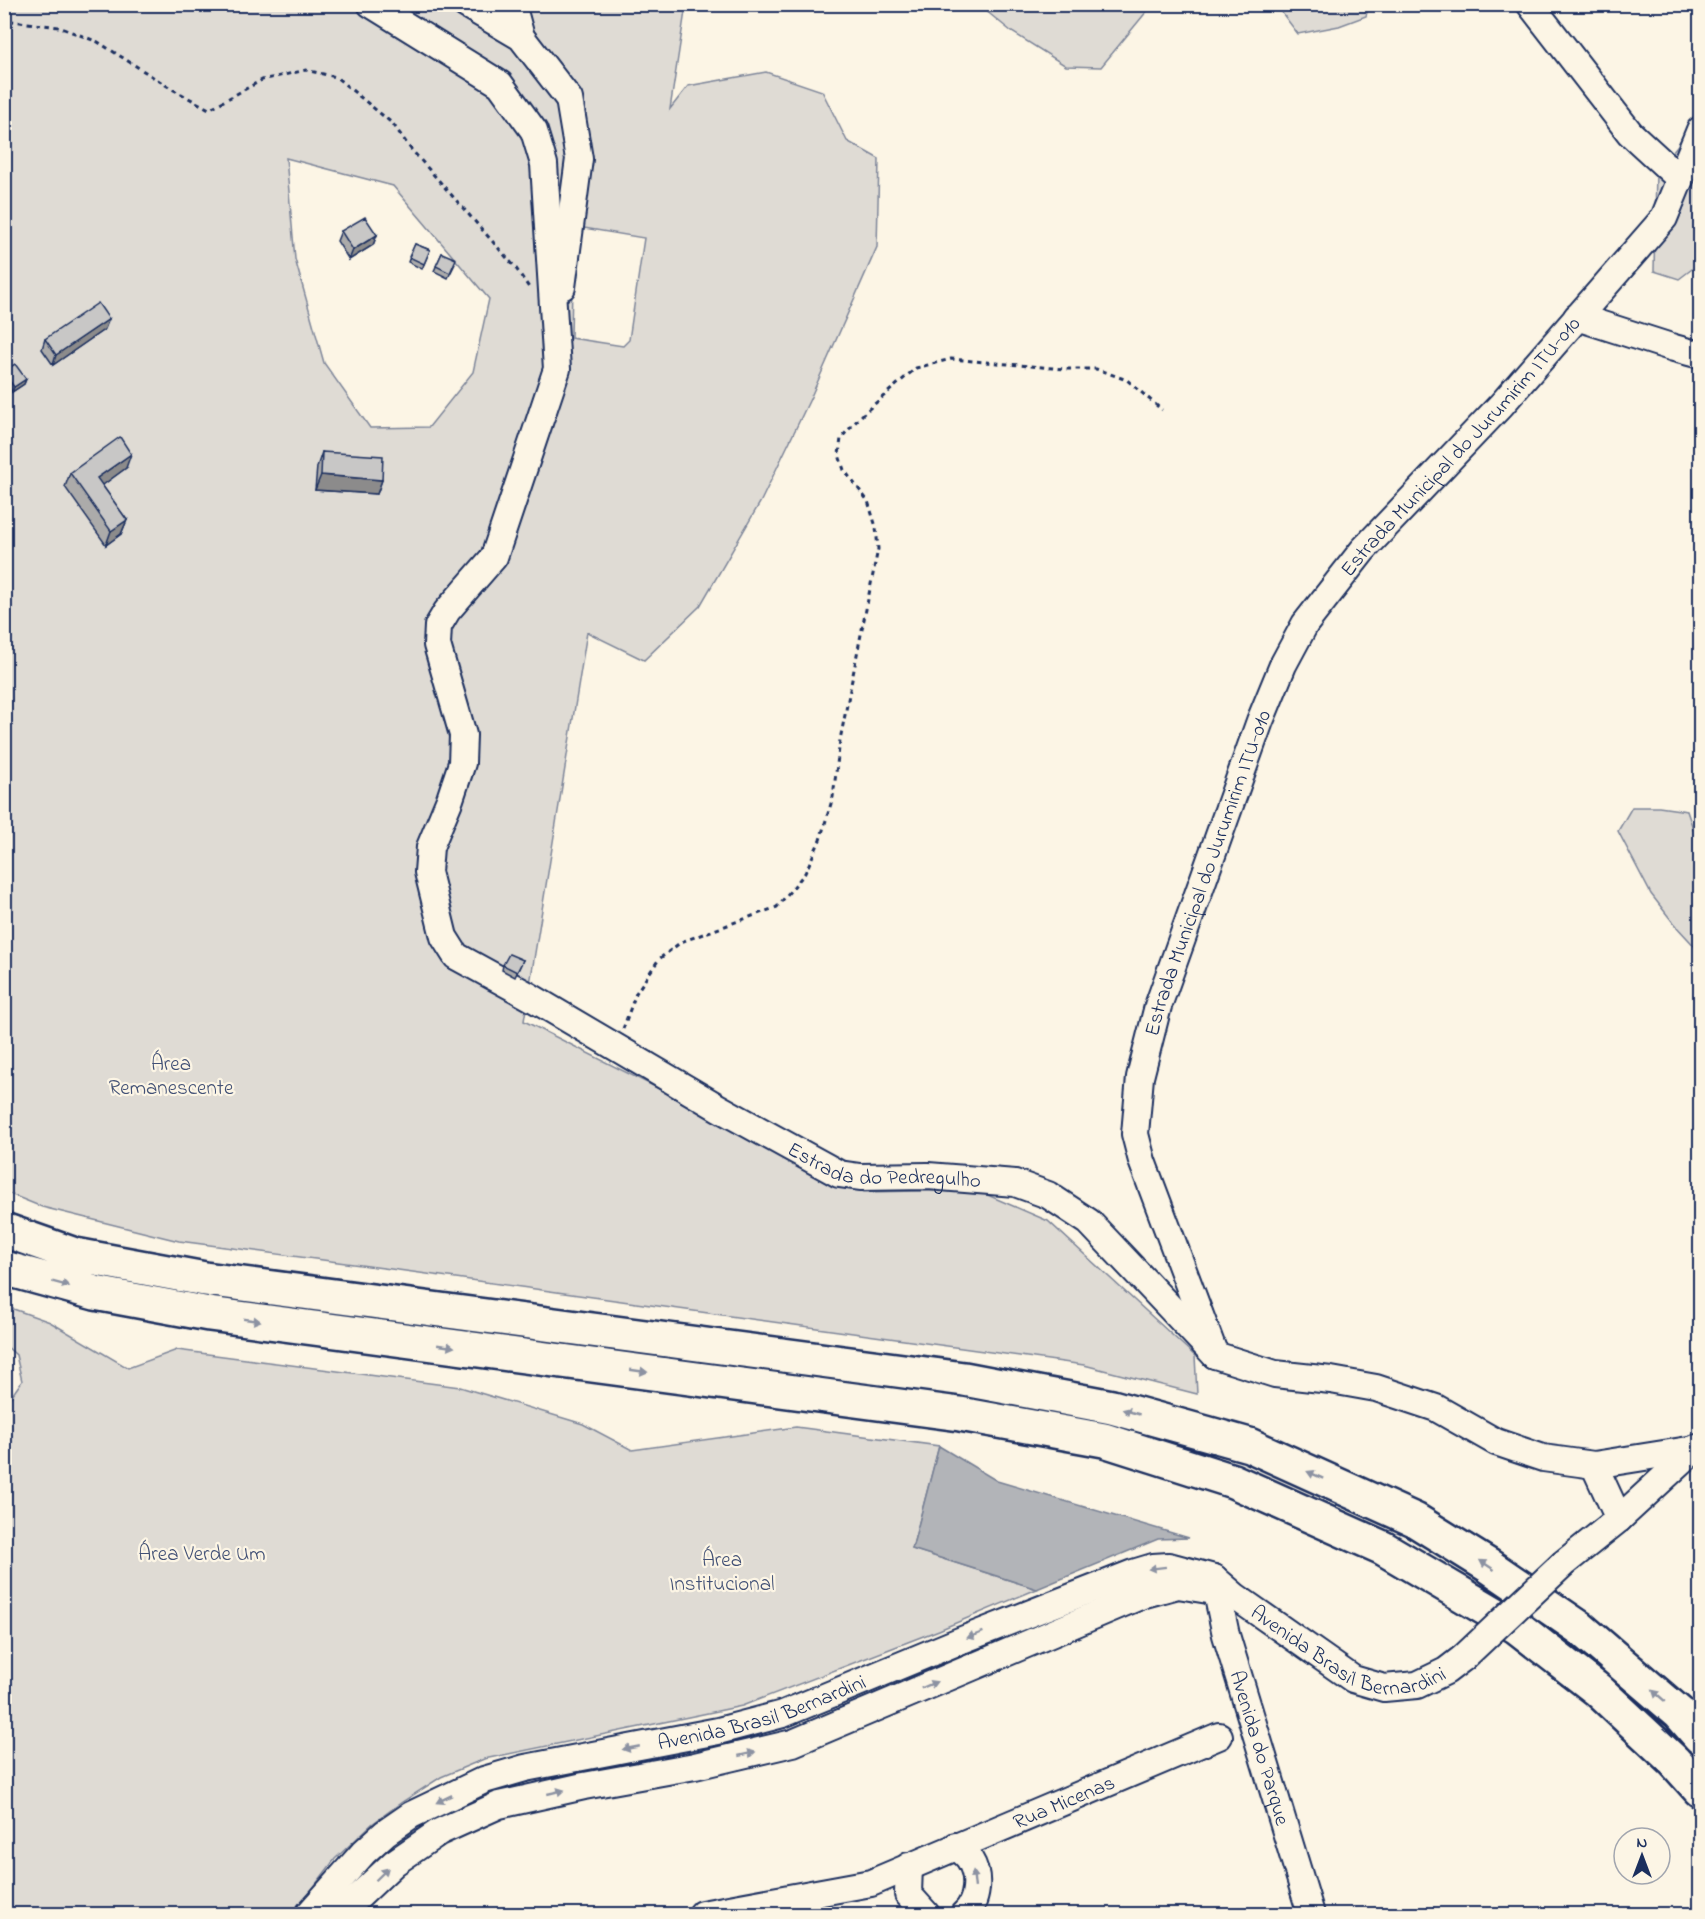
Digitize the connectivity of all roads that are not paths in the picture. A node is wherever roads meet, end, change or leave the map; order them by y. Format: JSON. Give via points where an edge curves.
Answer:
{"nodes":[{"id":1,"x":371,"y":4,"type":"edge"},
{"id":2,"x":465,"y":4,"type":"edge"},
{"id":3,"x":512,"y":4,"type":"edge"},
{"id":4,"x":1530,"y":4,"type":"edge"},
{"id":5,"x":521,"y":37,"type":"junction"},
{"id":6,"x":1701,"y":130,"type":"edge"},
{"id":7,"x":1680,"y":179,"type":"junction"},
{"id":8,"x":1577,"y":317,"type":"junction"},
{"id":9,"x":554,"y":325,"type":"junction"},
{"id":10,"x":1701,"y":355,"type":"edge"},
{"id":11,"x":4,"y":1230,"type":"edge"},
{"id":12,"x":4,"y":1268,"type":"edge"},
{"id":13,"x":1215,"y":1355,"type":"junction"},
{"id":14,"x":1698,"y":1447,"type":"edge"},
{"id":15,"x":1594,"y":1465,"type":"junction"},
{"id":16,"x":1619,"y":1519,"type":"junction"},
{"id":17,"x":1222,"y":1589,"type":"junction"},
{"id":18,"x":1219,"y":1736,"type":"dead end"},
{"id":19,"x":1701,"y":1737,"type":"edge"},
{"id":20,"x":1701,"y":1790,"type":"edge"},
{"id":21,"x":956,"y":1846,"type":"junction"},
{"id":22,"x":909,"y":1866,"type":"junction"},
{"id":23,"x":309,"y":1914,"type":"edge"},
{"id":24,"x":340,"y":1914,"type":"edge"},
{"id":25,"x":702,"y":1914,"type":"edge"},
{"id":26,"x":926,"y":1914,"type":"edge"},
{"id":27,"x":964,"y":1914,"type":"edge"},
{"id":28,"x":1311,"y":1914,"type":"edge"}],
"edges":[{"from":1,"to":9,"type":"street","name":"Estrada do Pedregulho","via":[[500,84],[534,131],[544,164]]},
{"from":2,"to":5,"type":"street"},
{"from":3,"to":5,"type":"street"},
{"from":4,"to":7,"type":"street","via":[[1630,132]]},
{"from":5,"to":9,"type":"street","via":[[568,99],[579,159],[566,270]]},
{"from":6,"to":7,"type":"street","name":"Estrada Municipal do Jurumirim ITU-010"},
{"from":7,"to":8,"type":"street","name":"Estrada Municipal do Jurumirim ITU-010","via":[[1664,218]]},
{"from":8,"to":10,"type":"street"},
{"from":8,"to":13,"type":"street","name":"Estrada Municipal do Jurumirim ITU-010","via":[[1502,404],[1363,550],[1305,624],[1283,664],[1260,721],[1158,1006],[1140,1077],[1135,1134]]},
{"from":9,"to":13,"type":"street","name":"Estrada do Pedregulho","via":[[557,369],[494,558],[438,626],[437,645],[464,735],[462,763],[430,847],[428,872],[444,937],[456,956],[839,1174],[1015,1183],[1048,1195],[1089,1222]]},
{"from":19,"to":11,"type":"highway","one_way":true,"via":[[1679,1713],[1580,1628],[1489,1566],[1415,1520],[1249,1445],[1112,1407],[964,1379],[205,1279],[75,1255]]},
{"from":12,"to":20,"type":"highway","one_way":true,"via":[[95,1293],[208,1314],[960,1414],[1114,1443],[1233,1481],[1383,1548],[1517,1627],[1598,1690]]},
{"from":13,"to":15,"type":"street","via":[[1275,1374],[1376,1388],[1436,1408],[1496,1442],[1543,1458]]},
{"from":14,"to":15,"type":"street"},
{"from":14,"to":16,"type":"street","name":"Avenida Brasil Bernardini"},
{"from":15,"to":16,"type":"street"},
{"from":16,"to":17,"type":"street","name":"Avenida Brasil Bernardini","bridge":true,"via":[[1563,1563],[1463,1658],[1417,1685],[1384,1688],[1353,1679]]},
{"from":17,"to":23,"type":"street","name":"Avenida Brasil Bernardini","one_way":true,"via":[[1169,1566],[1153,1567],[783,1713],[718,1731],[525,1768],[484,1780],[411,1815],[386,1833]]},
{"from":24,"to":17,"type":"street","name":"Avenida Brasil Bernardini","one_way":true,"via":[[394,1863],[439,1832],[499,1805],[793,1743],[1145,1594],[1178,1585]]},
{"from":17,"to":28,"type":"street","name":"Avenida do Parque","via":[[1226,1635]]},
{"from":18,"to":21,"type":"street","name":"Rua Micenas"},
{"from":21,"to":22,"type":"street","name":"Rua Micenas"},
{"from":27,"to":21,"type":"street","one_way":true,"via":[[971,1908],[977,1881],[970,1860]]},
{"from":22,"to":25,"type":"street","name":"Rua Micenas","via":[[871,1883]]},
{"from":22,"to":26,"type":"street","via":[[908,1894]]}]}
